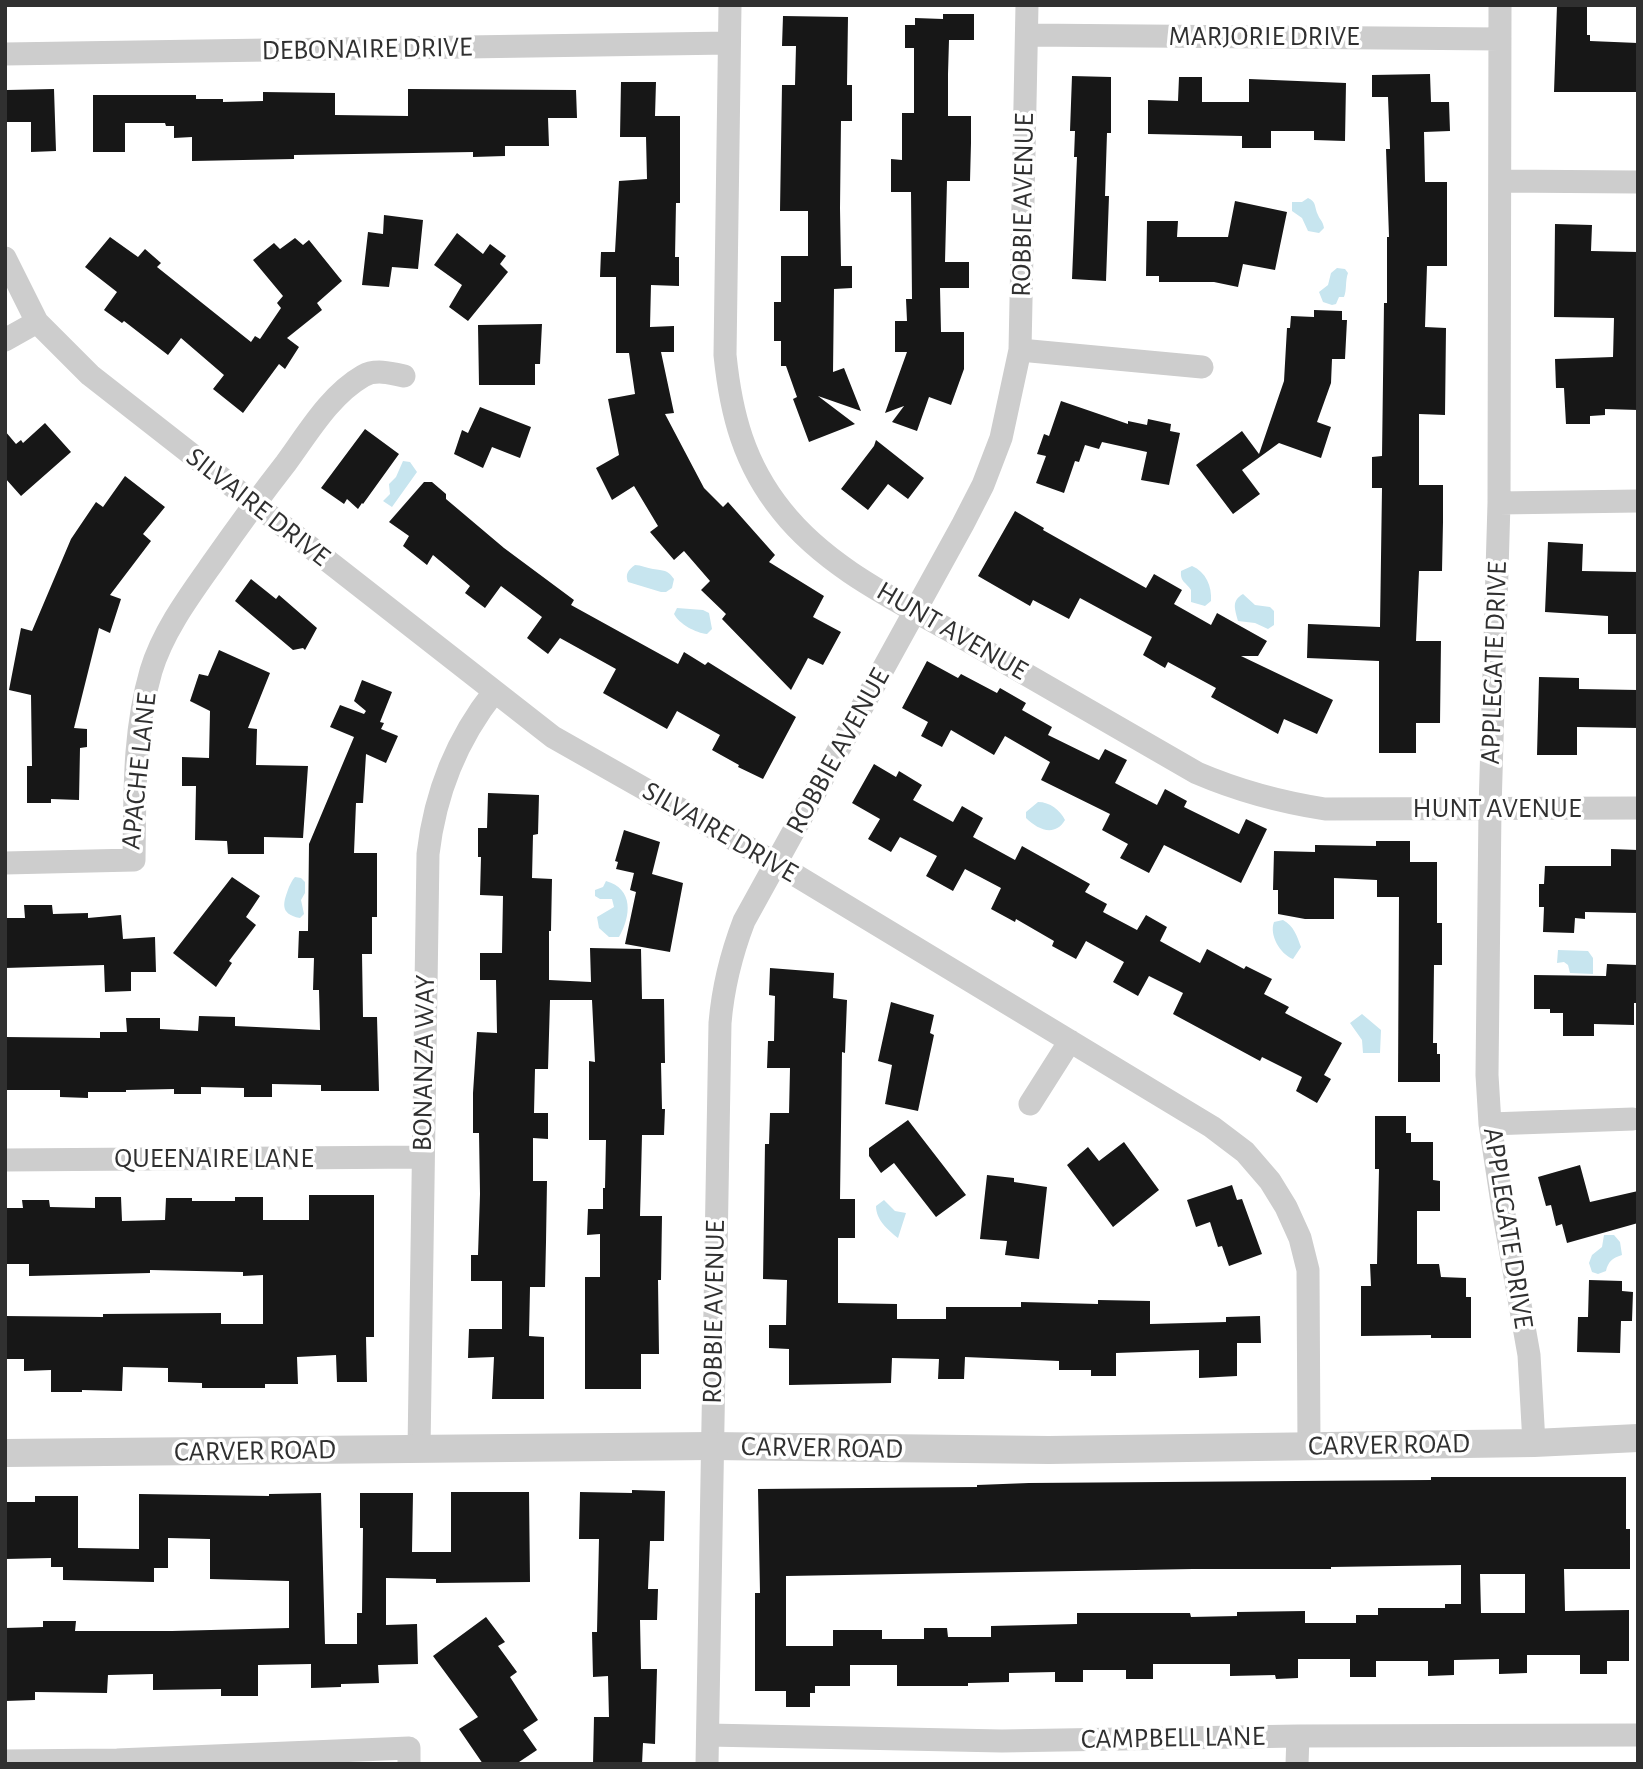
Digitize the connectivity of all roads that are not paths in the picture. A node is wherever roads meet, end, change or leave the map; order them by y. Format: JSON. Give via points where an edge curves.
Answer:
{"nodes":[{"id":1,"x":730,"y":5,"type":"edge"},
{"id":2,"x":1027,"y":5,"type":"edge"},
{"id":3,"x":1500,"y":5,"type":"edge"},
{"id":4,"x":1027,"y":35,"type":"junction"},
{"id":5,"x":1500,"y":39,"type":"junction"},
{"id":6,"x":730,"y":43,"type":"junction"},
{"id":7,"x":5,"y":54,"type":"edge"},
{"id":8,"x":1500,"y":180,"type":"junction"},
{"id":9,"x":1636,"y":181,"type":"edge"},
{"id":10,"x":5,"y":258,"type":"edge"},
{"id":11,"x":37,"y":322,"type":"junction"},
{"id":12,"x":5,"y":340,"type":"edge"},
{"id":13,"x":1020,"y":350,"type":"junction"},
{"id":14,"x":1202,"y":367,"type":"dead end"},
{"id":15,"x":404,"y":376,"type":"dead end"},
{"id":16,"x":1638,"y":501,"type":"edge"},
{"id":17,"x":1499,"y":503,"type":"junction"},
{"id":18,"x":254,"y":504,"type":"junction"},
{"id":19,"x":915,"y":611,"type":"junction"},
{"id":20,"x":494,"y":692,"type":"junction"},
{"id":21,"x":1638,"y":808,"type":"edge"},
{"id":22,"x":1490,"y":809,"type":"junction"},
{"id":23,"x":5,"y":863,"type":"edge"},
{"id":24,"x":777,"y":864,"type":"junction"},
{"id":25,"x":1070,"y":1041,"type":"junction"},
{"id":26,"x":1030,"y":1104,"type":"dead end"},
{"id":27,"x":1633,"y":1119,"type":"dead end"},
{"id":28,"x":1490,"y":1124,"type":"junction"},
{"id":29,"x":423,"y":1157,"type":"junction"},
{"id":30,"x":5,"y":1160,"type":"edge"},
{"id":31,"x":1638,"y":1438,"type":"edge"},
{"id":32,"x":1534,"y":1443,"type":"junction"},
{"id":33,"x":711,"y":1446,"type":"junction"},
{"id":34,"x":1309,"y":1446,"type":"junction"},
{"id":35,"x":419,"y":1450,"type":"junction"},
{"id":36,"x":5,"y":1454,"type":"edge"},
{"id":37,"x":708,"y":1735,"type":"junction"},
{"id":38,"x":1638,"y":1735,"type":"edge"},
{"id":39,"x":1298,"y":1736,"type":"junction"},
{"id":40,"x":1002,"y":1752,"type":"edge"},
{"id":41,"x":409,"y":1756,"type":"edge"},
{"id":42,"x":5,"y":1761,"type":"edge"},
{"id":43,"x":117,"y":1762,"type":"edge"},
{"id":44,"x":707,"y":1764,"type":"edge"},
{"id":45,"x":1297,"y":1764,"type":"edge"}],
"edges":[{"from":1,"to":6,"type":"street","name":"HUNT AVENUE"},
{"from":2,"to":4,"type":"street","name":"ROBBIE AVENUE"},
{"from":3,"to":5,"type":"street","name":"APPLEGATE DRIVE"},
{"from":4,"to":5,"type":"street","name":"MARJORIE DRIVE"},
{"from":4,"to":13,"type":"street","name":"ROBBIE AVENUE"},
{"from":5,"to":8,"type":"street","name":"APPLEGATE DRIVE"},
{"from":6,"to":7,"type":"street","name":"DEBONAIRE DRIVE"},
{"from":6,"to":19,"type":"street","name":"HUNT AVENUE","via":[[725,355],[741,441],[761,482],[807,539],[835,562]]},
{"from":8,"to":9,"type":"street"},
{"from":8,"to":17,"type":"street","name":"APPLEGATE DRIVE"},
{"from":10,"to":11,"type":"street","name":"SILVAIRE DRIVE"},
{"from":11,"to":12,"type":"street"},
{"from":11,"to":18,"type":"street","name":"SILVAIRE DRIVE","via":[[90,375]]},
{"from":13,"to":14,"type":"street"},
{"from":13,"to":19,"type":"street","name":"ROBBIE AVENUE","via":[[1001,438],[983,485]]},
{"from":15,"to":18,"type":"street","via":[[365,374],[348,387]]},
{"from":16,"to":17,"type":"street"},
{"from":17,"to":22,"type":"street","name":"APPLEGATE DRIVE"},
{"from":18,"to":20,"type":"street","name":"SILVAIRE DRIVE"},
{"from":18,"to":23,"type":"street","name":"APACHE LANE","via":[[190,595],[152,668],[140,713],[136,754],[134,860]]},
{"from":19,"to":22,"type":"street","name":"HUNT AVENUE","via":[[1197,773],[1232,788],[1325,809]]},
{"from":19,"to":24,"type":"street","name":"ROBBIE AVENUE"},
{"from":20,"to":24,"type":"street","name":"SILVAIRE DRIVE","via":[[553,737]]},
{"from":20,"to":29,"type":"street","name":"BONANZA WAY","via":[[460,741],[432,820]]},
{"from":21,"to":22,"type":"street","name":"HUNT AVENUE"},
{"from":22,"to":28,"type":"street","name":"APPLEGATE DRIVE"},
{"from":24,"to":25,"type":"street","name":"SILVAIRE DRIVE"},
{"from":24,"to":33,"type":"street","name":"ROBBIE AVENUE","via":[[744,921],[723,990]]},
{"from":25,"to":26,"type":"street"},
{"from":25,"to":34,"type":"street","name":"SILVAIRE DRIVE","via":[[1212,1126],[1245,1152],[1286,1207],[1308,1270]]},
{"from":27,"to":28,"type":"street"},
{"from":28,"to":32,"type":"street","name":"APPLEGATE DRIVE","via":[[1529,1355]]},
{"from":29,"to":30,"type":"street","name":"QUEENAIRE LANE"},
{"from":29,"to":35,"type":"street","name":"BONANZA WAY"},
{"from":31,"to":32,"type":"street","name":"CARVER ROAD"},
{"from":32,"to":34,"type":"street","name":"CARVER ROAD"},
{"from":33,"to":34,"type":"street","name":"CARVER ROAD","via":[[1035,1450]]},
{"from":33,"to":35,"type":"street","name":"CARVER ROAD"},
{"from":33,"to":37,"type":"street","name":"ROBBIE AVENUE"},
{"from":35,"to":36,"type":"street","name":"CARVER ROAD"},
{"from":37,"to":40,"type":"street","name":"CAMPBELL LANE"},
{"from":37,"to":44,"type":"street","name":"ROBBIE AVENUE"},
{"from":38,"to":39,"type":"street","name":"CAMPBELL LANE"},
{"from":39,"to":40,"type":"street","name":"CAMPBELL LANE"},
{"from":39,"to":45,"type":"street"},
{"from":41,"to":43,"type":"street"},
{"from":42,"to":43,"type":"street"}]}
